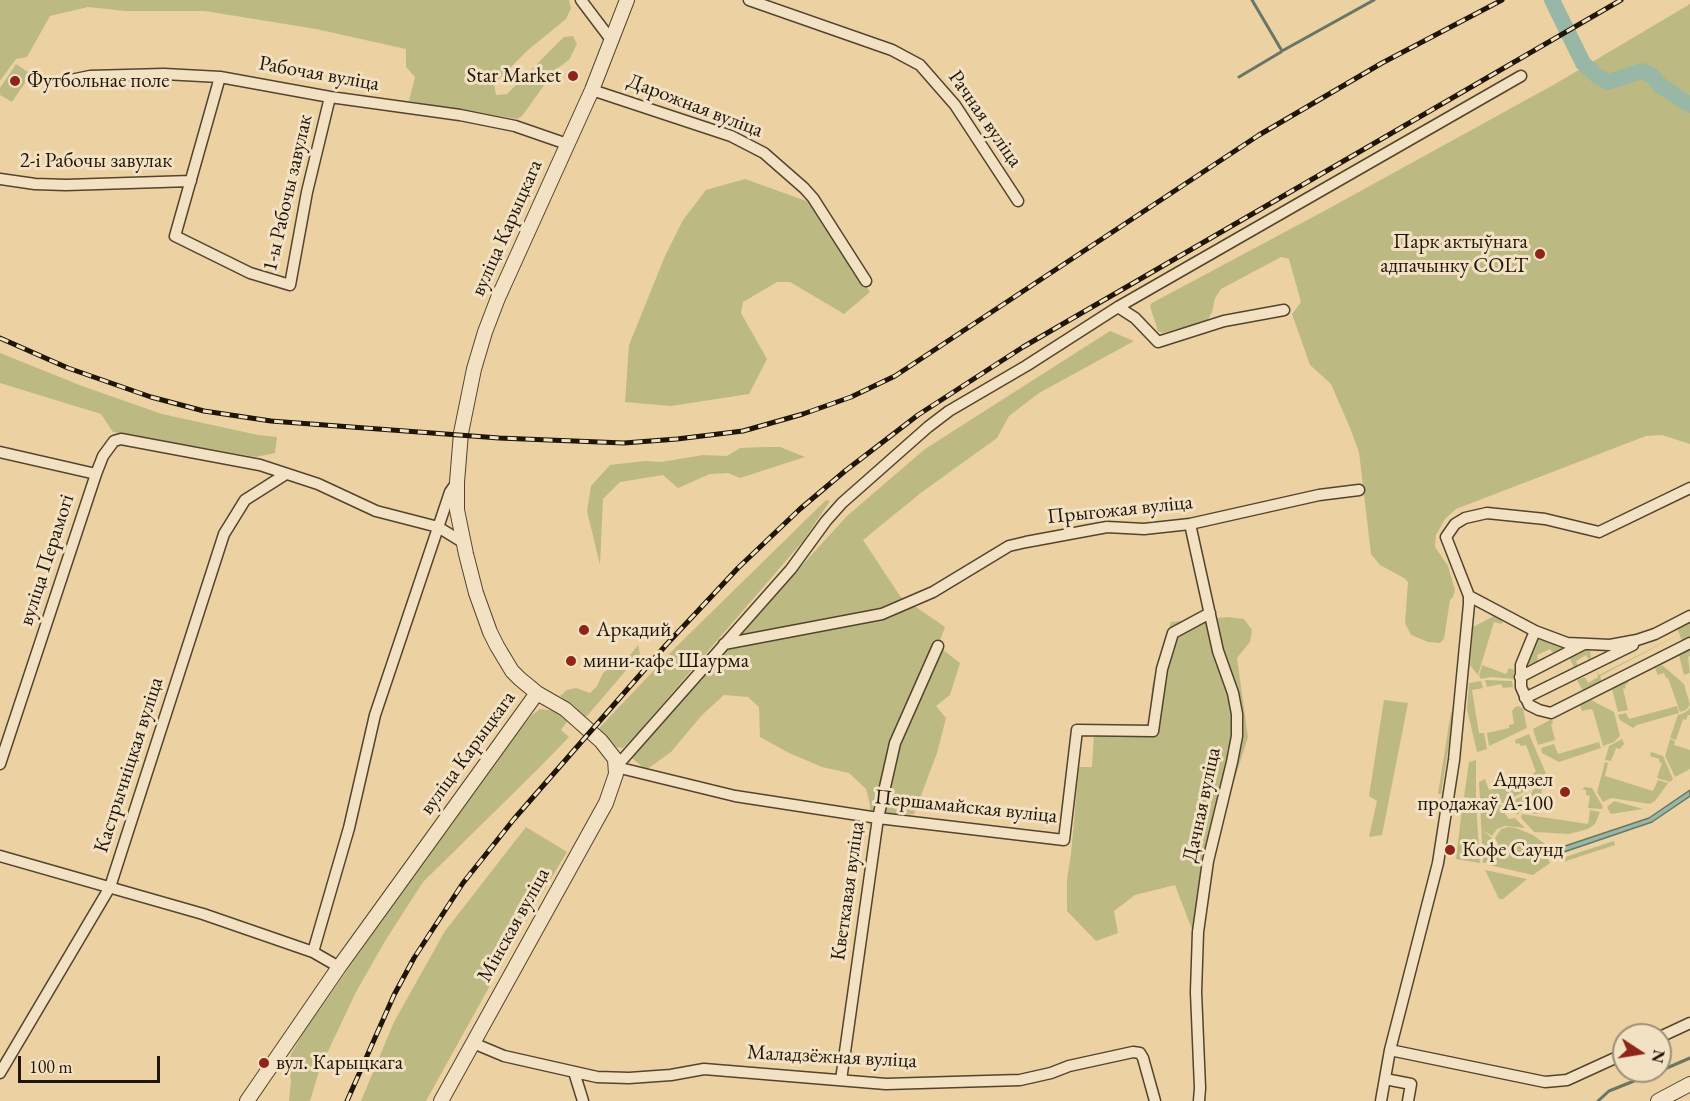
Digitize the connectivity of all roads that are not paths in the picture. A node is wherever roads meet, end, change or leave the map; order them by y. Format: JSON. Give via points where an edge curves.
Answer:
{"nodes":[{"id":1,"x":581,"y":0,"type":"edge"},
{"id":2,"x":627,"y":0,"type":"edge"},
{"id":3,"x":749,"y":0,"type":"edge"},
{"id":4,"x":612,"y":41,"type":"junction"},
{"id":5,"x":1521,"y":76,"type":"dead end"},
{"id":6,"x":220,"y":77,"type":"junction"},
{"id":7,"x":61,"y":82,"type":"dead end"},
{"id":8,"x":592,"y":90,"type":"junction"},
{"id":9,"x":330,"y":97,"type":"junction"},
{"id":10,"x":567,"y":144,"type":"junction"},
{"id":11,"x":0,"y":179,"type":"edge"},
{"id":12,"x":191,"y":181,"type":"junction"},
{"id":13,"x":1017,"y":201,"type":"dead end"},
{"id":14,"x":175,"y":236,"type":"joint"},
{"id":15,"x":866,"y":281,"type":"dead end"},
{"id":16,"x":1118,"y":307,"type":"junction"},
{"id":17,"x":1284,"y":310,"type":"dead end"},
{"id":18,"x":0,"y":452,"type":"edge"},
{"id":19,"x":260,"y":465,"type":"junction"},
{"id":20,"x":96,"y":474,"type":"junction"},
{"id":21,"x":286,"y":474,"type":"junction"},
{"id":22,"x":457,"y":482,"type":"junction"},
{"id":23,"x":266,"y":486,"type":"junction"},
{"id":24,"x":1690,"y":488,"type":"edge"},
{"id":25,"x":1359,"y":490,"type":"dead end"},
{"id":26,"x":1190,"y":524,"type":"junction"},
{"id":27,"x":438,"y":527,"type":"junction"},
{"id":28,"x":464,"y":543,"type":"junction"},
{"id":29,"x":1469,"y":596,"type":"junction"},
{"id":30,"x":1210,"y":613,"type":"junction"},
{"id":31,"x":1690,"y":616,"type":"edge"},
{"id":32,"x":1535,"y":632,"type":"junction"},
{"id":33,"x":1655,"y":634,"type":"junction"},
{"id":34,"x":1690,"y":643,"type":"edge"},
{"id":35,"x":724,"y":644,"type":"junction"},
{"id":36,"x":1584,"y":644,"type":"junction"},
{"id":37,"x":938,"y":646,"type":"dead end"},
{"id":38,"x":1520,"y":676,"type":"junction"},
{"id":39,"x":537,"y":693,"type":"junction"},
{"id":40,"x":1525,"y":698,"type":"junction"},
{"id":41,"x":0,"y":764,"type":"edge"},
{"id":42,"x":616,"y":768,"type":"junction"},
{"id":43,"x":878,"y":818,"type":"junction"},
{"id":44,"x":0,"y":855,"type":"edge"},
{"id":45,"x":110,"y":887,"type":"junction"},
{"id":46,"x":313,"y":952,"type":"junction"},
{"id":47,"x":339,"y":967,"type":"junction"},
{"id":48,"x":1690,"y":1023,"type":"edge"},
{"id":49,"x":1672,"y":1031,"type":"edge"},
{"id":50,"x":473,"y":1043,"type":"junction"},
{"id":51,"x":1390,"y":1050,"type":"junction"},
{"id":52,"x":1612,"y":1059,"type":"edge"},
{"id":53,"x":574,"y":1072,"type":"junction"},
{"id":54,"x":0,"y":1073,"type":"edge"},
{"id":55,"x":1385,"y":1079,"type":"junction"},
{"id":56,"x":841,"y":1080,"type":"junction"},
{"id":57,"x":1690,"y":1084,"type":"edge"},
{"id":58,"x":247,"y":1101,"type":"edge"},
{"id":59,"x":441,"y":1101,"type":"edge"},
{"id":60,"x":583,"y":1101,"type":"edge"},
{"id":61,"x":1155,"y":1101,"type":"edge"},
{"id":62,"x":1199,"y":1101,"type":"edge"},
{"id":63,"x":1381,"y":1101,"type":"edge"},
{"id":64,"x":1408,"y":1101,"type":"edge"},
{"id":65,"x":1658,"y":1101,"type":"edge"}],
"edges":[{"from":1,"to":4,"type":"street"},
{"from":2,"to":4,"type":"street","name":"вуліца Карыцкага"},
{"from":3,"to":13,"type":"street","name":"Рачная вуліца","via":[[892,50],[920,66],[955,105]]},
{"from":4,"to":8,"type":"street","name":"вуліца Карыцкага"},
{"from":5,"to":16,"type":"street"},
{"from":6,"to":7,"type":"street","name":"Рабочая вуліца","via":[[90,76]]},
{"from":6,"to":9,"type":"street","name":"Рабочая вуліца"},
{"from":6,"to":12,"type":"street","name":"2-і Рабочы завулак"},
{"from":8,"to":10,"type":"street","name":"вуліца Карыцкага"},
{"from":8,"to":15,"type":"street","name":"Дарожная вуліца","via":[[731,136],[764,153],[813,198]]},
{"from":9,"to":10,"type":"street","name":"Рабочая вуліца","via":[[460,115]]},
{"from":9,"to":14,"type":"street","name":"1-ы Рабочы завулак","via":[[290,285],[250,273]]},
{"from":10,"to":22,"type":"street","name":"вуліца Карыцкага","via":[[485,332],[461,433]]},
{"from":11,"to":12,"type":"street","name":"2-і Рабочы завулак","via":[[66,185]]},
{"from":12,"to":14,"type":"street","name":"2-і Рабочы завулак"},
{"from":16,"to":17,"type":"street","via":[[1158,342],[1224,321]]},
{"from":16,"to":35,"type":"street","via":[[928,427],[826,521],[791,569]]},
{"from":18,"to":20,"type":"street"},
{"from":19,"to":20,"type":"street","name":"вуліца Перамогі","via":[[121,439],[114,441],[103,456]]},
{"from":19,"to":21,"type":"street"},
{"from":19,"to":23,"type":"street"},
{"from":20,"to":41,"type":"street","name":"вуліца Перамогі"},
{"from":21,"to":23,"type":"street","name":"Кастрычніцкая вуліца"},
{"from":21,"to":27,"type":"street","via":[[376,511]]},
{"from":22,"to":27,"type":"street","name":"вуліца Карыцкага"},
{"from":22,"to":28,"type":"street","name":"вуліца Карыцкага","via":[[457,510]]},
{"from":23,"to":45,"type":"street","name":"Кастрычніцкая вуліца","via":[[245,500],[218,549]]},
{"from":24,"to":29,"type":"street","via":[[1599,532],[1537,518],[1487,513],[1465,518],[1446,537]]},
{"from":25,"to":26,"type":"street","name":"Прыгожая вуліца","via":[[1318,495]]},
{"from":26,"to":30,"type":"street","name":"Дачная вуліца"},
{"from":26,"to":35,"type":"street","name":"Прыгожая вуліца","via":[[1144,529],[1107,527],[1009,546],[933,592],[882,614]]},
{"from":27,"to":28,"type":"street"},
{"from":27,"to":46,"type":"street","name":"вуліца Карыцкага","via":[[375,715],[349,828]]},
{"from":28,"to":39,"type":"street","name":"вуліца Карыцкага","via":[[490,632],[512,671]]},
{"from":29,"to":32,"type":"street"},
{"from":29,"to":51,"type":"street","via":[[1454,760],[1438,863]]},
{"from":30,"to":43,"type":"street","name":"Першамайская вуліца","via":[[1173,633],[1162,669],[1153,731],[1077,730],[1064,840]]},
{"from":30,"to":62,"type":"street","name":"Дачная вуліца","via":[[1233,693],[1237,736],[1208,861],[1198,932]]},
{"from":31,"to":33,"type":"street"},
{"from":32,"to":36,"type":"street"},
{"from":32,"to":38,"type":"street"},
{"from":33,"to":36,"type":"street","via":[[1610,645]]},
{"from":33,"to":40,"type":"street"},
{"from":34,"to":40,"type":"street","via":[[1551,713],[1533,708]]},
{"from":35,"to":42,"type":"street"},
{"from":36,"to":38,"type":"street"},
{"from":37,"to":43,"type":"street","name":"Кветкавая вуліца","via":[[895,743]]},
{"from":38,"to":40,"type":"street"},
{"from":39,"to":42,"type":"street","via":[[591,730],[609,749]]},
{"from":39,"to":47,"type":"street","name":"вуліца Карыцкага"},
{"from":42,"to":43,"type":"street","name":"Першамайская вуліца","via":[[735,796]]},
{"from":42,"to":50,"type":"street","name":"Мінская вуліца","via":[[606,803]]},
{"from":43,"to":56,"type":"street","name":"Кветкавая вуліца"},
{"from":44,"to":45,"type":"street"},
{"from":45,"to":46,"type":"street"},
{"from":45,"to":54,"type":"street","name":"Кастрычніцкая вуліца"},
{"from":46,"to":47,"type":"street"},
{"from":47,"to":58,"type":"street","name":"вуліца Карыцкага"},
{"from":48,"to":49,"type":"street"},
{"from":50,"to":53,"type":"street","name":"Маладзёжная вуліца","via":[[504,1056]]},
{"from":50,"to":59,"type":"street","name":"Мінская вуліца"},
{"from":51,"to":52,"type":"street","via":[[1545,1082],[1567,1080]]},
{"from":51,"to":55,"type":"street"},
{"from":53,"to":56,"type":"street","name":"Маладзёжная вуліца","via":[[629,1078],[704,1069]]},
{"from":53,"to":60,"type":"street"},
{"from":55,"to":63,"type":"street"},
{"from":55,"to":64,"type":"street","via":[[1411,1084]]},
{"from":56,"to":61,"type":"street","name":"Маладзёжная вуліца","via":[[1020,1080],[1133,1052],[1143,1058]]},
{"from":57,"to":65,"type":"street"}]}
